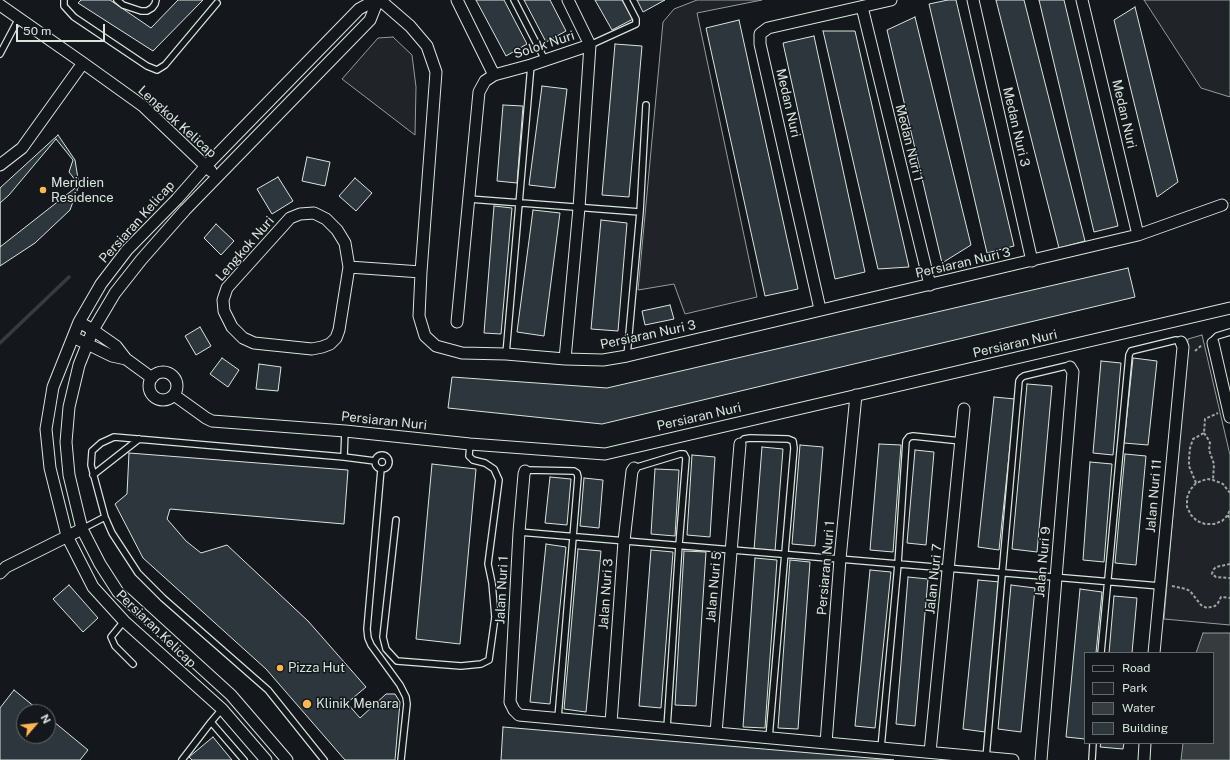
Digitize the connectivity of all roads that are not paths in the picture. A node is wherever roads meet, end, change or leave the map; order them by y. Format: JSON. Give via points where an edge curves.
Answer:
{"nodes":[{"id":1,"x":64,"y":0,"type":"edge"},
{"id":2,"x":117,"y":0,"type":"edge"},
{"id":3,"x":156,"y":0,"type":"edge"},
{"id":4,"x":378,"y":0,"type":"edge"},
{"id":5,"x":457,"y":0,"type":"edge"},
{"id":6,"x":514,"y":0,"type":"edge"},
{"id":7,"x":568,"y":0,"type":"edge"},
{"id":8,"x":626,"y":0,"type":"edge"},
{"id":9,"x":891,"y":0,"type":"edge"},
{"id":10,"x":973,"y":0,"type":"edge"},
{"id":11,"x":1082,"y":0,"type":"edge"},
{"id":12,"x":217,"y":3,"type":"dead end"},
{"id":13,"x":0,"y":5,"type":"edge"},
{"id":14,"x":862,"y":7,"type":"junction"},
{"id":15,"x":19,"y":17,"type":"junction"},
{"id":16,"x":590,"y":45,"type":"junction"},
{"id":17,"x":0,"y":54,"type":"edge"},
{"id":18,"x":545,"y":60,"type":"junction"},
{"id":19,"x":84,"y":63,"type":"junction"},
{"id":20,"x":531,"y":65,"type":"junction"},
{"id":21,"x":494,"y":75,"type":"junction"},
{"id":22,"x":646,"y":105,"type":"dead end"},
{"id":23,"x":0,"y":165,"type":"edge"},
{"id":24,"x":206,"y":166,"type":"junction"},
{"id":25,"x":217,"y":177,"type":"junction"},
{"id":26,"x":468,"y":199,"type":"junction"},
{"id":27,"x":519,"y":203,"type":"junction"},
{"id":28,"x":1222,"y":205,"type":"dead end"},
{"id":29,"x":579,"y":208,"type":"junction"},
{"id":30,"x":640,"y":212,"type":"junction"},
{"id":31,"x":1138,"y":235,"type":"junction"},
{"id":32,"x":1032,"y":261,"type":"junction"},
{"id":33,"x":349,"y":267,"type":"junction"},
{"id":34,"x":421,"y":272,"type":"junction"},
{"id":35,"x":930,"y":285,"type":"junction"},
{"id":36,"x":1230,"y":308,"type":"edge"},
{"id":37,"x":820,"y":310,"type":"junction"},
{"id":38,"x":79,"y":322,"type":"junction"},
{"id":39,"x":457,"y":322,"type":"dead end"},
{"id":40,"x":93,"y":330,"type":"junction"},
{"id":41,"x":1230,"y":332,"type":"edge"},
{"id":42,"x":73,"y":337,"type":"junction"},
{"id":43,"x":1181,"y":342,"type":"joint"},
{"id":44,"x":1213,"y":343,"type":"joint"},
{"id":45,"x":88,"y":344,"type":"junction"},
{"id":46,"x":506,"y":354,"type":"junction"},
{"id":47,"x":627,"y":356,"type":"junction"},
{"id":48,"x":126,"y":359,"type":"junction"},
{"id":49,"x":564,"y":359,"type":"junction"},
{"id":50,"x":1070,"y":367,"type":"joint"},
{"id":51,"x":152,"y":378,"type":"junction"},
{"id":52,"x":174,"y":395,"type":"junction"},
{"id":53,"x":856,"y":395,"type":"junction"},
{"id":54,"x":964,"y":409,"type":"dead end"},
{"id":55,"x":1230,"y":417,"type":"edge"},
{"id":56,"x":345,"y":431,"type":"junction"},
{"id":57,"x":139,"y":439,"type":"junction"},
{"id":58,"x":961,"y":441,"type":"junction"},
{"id":59,"x":470,"y":444,"type":"junction"},
{"id":60,"x":740,"y":444,"type":"joint"},
{"id":61,"x":344,"y":457,"type":"junction"},
{"id":62,"x":375,"y":461,"type":"junction"},
{"id":63,"x":634,"y":468,"type":"joint"},
{"id":64,"x":381,"y":469,"type":"junction"},
{"id":65,"x":525,"y":471,"type":"joint"},
{"id":66,"x":93,"y":475,"type":"junction"},
{"id":67,"x":105,"y":517,"type":"junction"},
{"id":68,"x":396,"y":520,"type":"dead end"},
{"id":69,"x":82,"y":529,"type":"junction"},
{"id":70,"x":519,"y":532,"type":"junction"},
{"id":71,"x":67,"y":536,"type":"junction"},
{"id":72,"x":572,"y":536,"type":"junction"},
{"id":73,"x":624,"y":541,"type":"junction"},
{"id":74,"x":679,"y":545,"type":"junction"},
{"id":75,"x":731,"y":550,"type":"junction"},
{"id":76,"x":785,"y":554,"type":"junction"},
{"id":77,"x":840,"y":559,"type":"junction"},
{"id":78,"x":898,"y":564,"type":"junction"},
{"id":79,"x":949,"y":568,"type":"junction"},
{"id":80,"x":0,"y":573,"type":"edge"},
{"id":81,"x":1002,"y":573,"type":"junction"},
{"id":82,"x":1055,"y":577,"type":"junction"},
{"id":83,"x":1108,"y":582,"type":"junction"},
{"id":84,"x":1160,"y":586,"type":"junction"},
{"id":85,"x":124,"y":621,"type":"junction"},
{"id":86,"x":1101,"y":652,"type":"edge"},
{"id":87,"x":1154,"y":652,"type":"edge"},
{"id":88,"x":133,"y":664,"type":"dead end"},
{"id":89,"x":222,"y":709,"type":"junction"},
{"id":90,"x":558,"y":718,"type":"junction"},
{"id":91,"x":211,"y":722,"type":"junction"},
{"id":92,"x":611,"y":723,"type":"junction"},
{"id":93,"x":667,"y":728,"type":"junction"},
{"id":94,"x":716,"y":733,"type":"junction"},
{"id":95,"x":769,"y":738,"type":"junction"},
{"id":96,"x":826,"y":743,"type":"junction"},
{"id":97,"x":1093,"y":744,"type":"edge"},
{"id":98,"x":1145,"y":744,"type":"edge"},
{"id":99,"x":881,"y":748,"type":"junction"},
{"id":100,"x":930,"y":752,"type":"junction"},
{"id":101,"x":986,"y":758,"type":"junction"},
{"id":102,"x":182,"y":760,"type":"edge"},
{"id":103,"x":244,"y":760,"type":"edge"},
{"id":104,"x":266,"y":760,"type":"edge"},
{"id":105,"x":287,"y":760,"type":"edge"},
{"id":106,"x":324,"y":760,"type":"edge"},
{"id":107,"x":401,"y":760,"type":"edge"},
{"id":108,"x":1012,"y":760,"type":"edge"},
{"id":109,"x":1041,"y":760,"type":"edge"},
{"id":110,"x":1092,"y":760,"type":"edge"},
{"id":111,"x":1144,"y":760,"type":"edge"}],
"edges":[{"from":1,"to":12,"type":"lane","via":[[64,6],[74,17],[147,66],[157,70]]},
{"from":2,"to":3,"type":"lane","via":[[123,5],[141,11],[152,8]]},
{"from":4,"to":24,"type":"street","name":"Persiaran Kelicap","via":[[359,9]]},
{"from":4,"to":25,"type":"street","name":"Persiaran Kelicap","via":[[370,20]]},
{"from":4,"to":34,"type":"street","name":"Persiaran Nuri 3","via":[[410,26],[427,46],[436,72]]},
{"from":5,"to":21,"type":"street"},
{"from":6,"to":18,"type":"lane"},
{"from":7,"to":16,"type":"street"},
{"from":8,"to":16,"type":"lane","via":[[636,24]]},
{"from":9,"to":14,"type":"street","name":"Medan Nuri"},
{"from":10,"to":32,"type":"street","name":"Medan Nuri 3"},
{"from":11,"to":31,"type":"street","name":"Medan Nuri"},
{"from":13,"to":15,"type":"street","name":"Lengkok Kelicap"},
{"from":14,"to":35,"type":"street","name":"Medan Nuri 1"},
{"from":14,"to":37,"type":"street","name":"Medan Nuri","via":[[768,28],[760,34],[760,44]]},
{"from":15,"to":17,"type":"lane"},
{"from":15,"to":19,"type":"street","name":"Lengkok Kelicap"},
{"from":16,"to":18,"type":"street","name":"Solok Nuri"},
{"from":16,"to":29,"type":"street","name":"Solok Nuri"},
{"from":18,"to":20,"type":"street","name":"Solok Nuri"},
{"from":19,"to":23,"type":"street","via":[[22,148]]},
{"from":19,"to":24,"type":"street","name":"Lengkok Kelicap","via":[[143,106]]},
{"from":20,"to":21,"type":"street","name":"Solok Nuri"},
{"from":20,"to":27,"type":"lane"},
{"from":21,"to":26,"type":"street","via":[[485,81],[479,92]]},
{"from":22,"to":30,"type":"lane"},
{"from":24,"to":25,"type":"street","name":"Lengkok Kelicap"},
{"from":24,"to":38,"type":"street","name":"Persiaran Kelicap","via":[[127,250],[101,284]]},
{"from":25,"to":40,"type":"street","name":"Persiaran Kelicap","via":[[141,260],[115,294]]},
{"from":26,"to":27,"type":"lane"},
{"from":26,"to":39,"type":"street"},
{"from":27,"to":29,"type":"lane"},
{"from":27,"to":46,"type":"lane"},
{"from":28,"to":31,"type":"street","name":"Persiaran Nuri 3"},
{"from":29,"to":30,"type":"lane"},
{"from":29,"to":49,"type":"street","name":"Solok Nuri"},
{"from":30,"to":47,"type":"lane"},
{"from":31,"to":32,"type":"street","name":"Persiaran Nuri 3"},
{"from":32,"to":35,"type":"street","name":"Persiaran Nuri 3"},
{"from":33,"to":33,"type":"street","name":"Lengkok Nuri","via":[[345,243],[337,230],[326,219],[314,213],[300,214],[290,218],[227,288],[223,300],[224,311],[232,327],[243,338],[254,342],[312,349],[322,347],[330,344],[339,330]]},
{"from":33,"to":34,"type":"street"},
{"from":34,"to":46,"type":"street","name":"Persiaran Nuri 3","via":[[419,316],[426,336],[436,346],[462,353]]},
{"from":35,"to":37,"type":"street","name":"Persiaran Nuri 3"},
{"from":36,"to":53,"type":"street","name":"Persiaran Nuri"},
{"from":37,"to":47,"type":"street","name":"Persiaran Nuri 3"},
{"from":38,"to":40,"type":"street"},
{"from":38,"to":42,"type":"street","name":"Persiaran Kelicap"},
{"from":40,"to":45,"type":"street","name":"Persiaran Kelicap"},
{"from":40,"to":48,"type":"street","via":[[116,346]]},
{"from":41,"to":44,"type":"lane","via":[[1217,336]]},
{"from":42,"to":45,"type":"street"},
{"from":42,"to":71,"type":"street","name":"Persiaran Kelicap","via":[[53,387],[46,429],[50,468]]},
{"from":43,"to":83,"type":"lane","via":[[1176,340],[1131,351],[1129,355]]},
{"from":43,"to":84,"type":"street","name":"Jalan Nuri 11","via":[[1183,348]]},
{"from":44,"to":55,"type":"street"},
{"from":45,"to":48,"type":"street","via":[[112,356]]},
{"from":45,"to":69,"type":"street","name":"Persiaran Kelicap","via":[[79,365],[70,400],[66,442],[69,475]]},
{"from":46,"to":49,"type":"street","name":"Persiaran Nuri 3"},
{"from":47,"to":49,"type":"street","name":"Persiaran Nuri 3","via":[[603,360]]},
{"from":48,"to":51,"type":"street"},
{"from":50,"to":81,"type":"lane","via":[[1024,376],[1018,381]]},
{"from":50,"to":82,"type":"street","name":"Jalan Nuri 9","via":[[1073,372]]},
{"from":51,"to":52,"type":"street","via":[[152,394],[167,399]]},
{"from":51,"to":52,"type":"street","via":[[160,372],[174,376],[177,386]]},
{"from":52,"to":56,"type":"street","name":"Persiaran Nuri","via":[[212,421]]},
{"from":53,"to":59,"type":"street","name":"Persiaran Nuri","via":[[605,454]]},
{"from":53,"to":77,"type":"street","name":"Persiaran Nuri 1"},
{"from":54,"to":58,"type":"street","name":"Jalan Nuri 7"},
{"from":56,"to":59,"type":"street","name":"Persiaran Nuri"},
{"from":56,"to":61,"type":"lane"},
{"from":57,"to":61,"type":"lane"},
{"from":57,"to":66,"type":"lane"},
{"from":57,"to":66,"type":"lane","via":[[114,437],[102,443],[92,451]]},
{"from":58,"to":78,"type":"lane","via":[[913,436],[906,441]]},
{"from":58,"to":79,"type":"street","name":"Jalan Nuri 7"},
{"from":59,"to":68,"type":"lane","via":[[469,452],[473,460],[494,469],[499,480],[488,564],[495,617],[489,660],[481,664],[461,666],[397,660],[386,649],[383,637]]},
{"from":60,"to":75,"type":"street","name":"Jalan Nuri 5"},
{"from":60,"to":76,"type":"lane","via":[[744,439],[750,438],[793,441]]},
{"from":61,"to":62,"type":"lane"},
{"from":62,"to":64,"type":"lane"},
{"from":62,"to":64,"type":"lane","via":[[378,455],[387,457],[388,464]]},
{"from":63,"to":73,"type":"street","name":"Jalan Nuri 3"},
{"from":63,"to":74,"type":"lane","via":[[684,454],[686,458]]},
{"from":64,"to":107,"type":"lane","via":[[367,629],[371,645],[406,697]]},
{"from":65,"to":70,"type":"street","name":"Jalan Nuri 1"},
{"from":65,"to":72,"type":"lane","via":[[577,473]]},
{"from":66,"to":67,"type":"lane"},
{"from":67,"to":69,"type":"lane"},
{"from":67,"to":106,"type":"lane","via":[[112,533],[138,573],[268,690]]},
{"from":69,"to":71,"type":"street"},
{"from":69,"to":105,"type":"street","name":"Persiaran Kelicap","via":[[118,592],[231,694]]},
{"from":70,"to":72,"type":"lane"},
{"from":70,"to":90,"type":"street","name":"Jalan Nuri 1","via":[[510,702],[519,715]]},
{"from":71,"to":80,"type":"street","via":[[6,567]]},
{"from":71,"to":85,"type":"street","name":"Persiaran Kelicap","via":[[93,587]]},
{"from":72,"to":73,"type":"lane"},
{"from":72,"to":90,"type":"lane"},
{"from":73,"to":74,"type":"lane"},
{"from":73,"to":92,"type":"street","name":"Jalan Nuri 3"},
{"from":74,"to":75,"type":"lane"},
{"from":74,"to":93,"type":"lane"},
{"from":75,"to":76,"type":"lane"},
{"from":75,"to":94,"type":"street","name":"Jalan Nuri 5"},
{"from":76,"to":77,"type":"lane"},
{"from":76,"to":95,"type":"lane"},
{"from":77,"to":78,"type":"lane"},
{"from":77,"to":96,"type":"street","name":"Persiaran Nuri 1"},
{"from":78,"to":79,"type":"lane"},
{"from":78,"to":99,"type":"lane"},
{"from":79,"to":81,"type":"lane"},
{"from":79,"to":100,"type":"street","name":"Jalan Nuri 7"},
{"from":81,"to":82,"type":"lane"},
{"from":81,"to":101,"type":"lane"},
{"from":82,"to":83,"type":"lane"},
{"from":82,"to":109,"type":"street","name":"Jalan Nuri 9"},
{"from":83,"to":84,"type":"lane"},
{"from":83,"to":86,"type":"lane"},
{"from":84,"to":87,"type":"street","name":"Jalan Nuri 11"},
{"from":85,"to":88,"type":"lane","via":[[111,637],[115,646]]},
{"from":85,"to":89,"type":"street","name":"Persiaran Kelicap"},
{"from":89,"to":91,"type":"lane"},
{"from":89,"to":104,"type":"street","name":"Persiaran Kelicap"},
{"from":90,"to":92,"type":"street"},
{"from":91,"to":102,"type":"lane"},
{"from":91,"to":103,"type":"lane"},
{"from":92,"to":93,"type":"street"},
{"from":93,"to":94,"type":"street"},
{"from":94,"to":95,"type":"street"},
{"from":95,"to":96,"type":"street"},
{"from":96,"to":99,"type":"street"},
{"from":97,"to":110,"type":"lane"},
{"from":98,"to":111,"type":"street"},
{"from":99,"to":100,"type":"street"},
{"from":100,"to":101,"type":"street"},
{"from":101,"to":108,"type":"street"}]}
